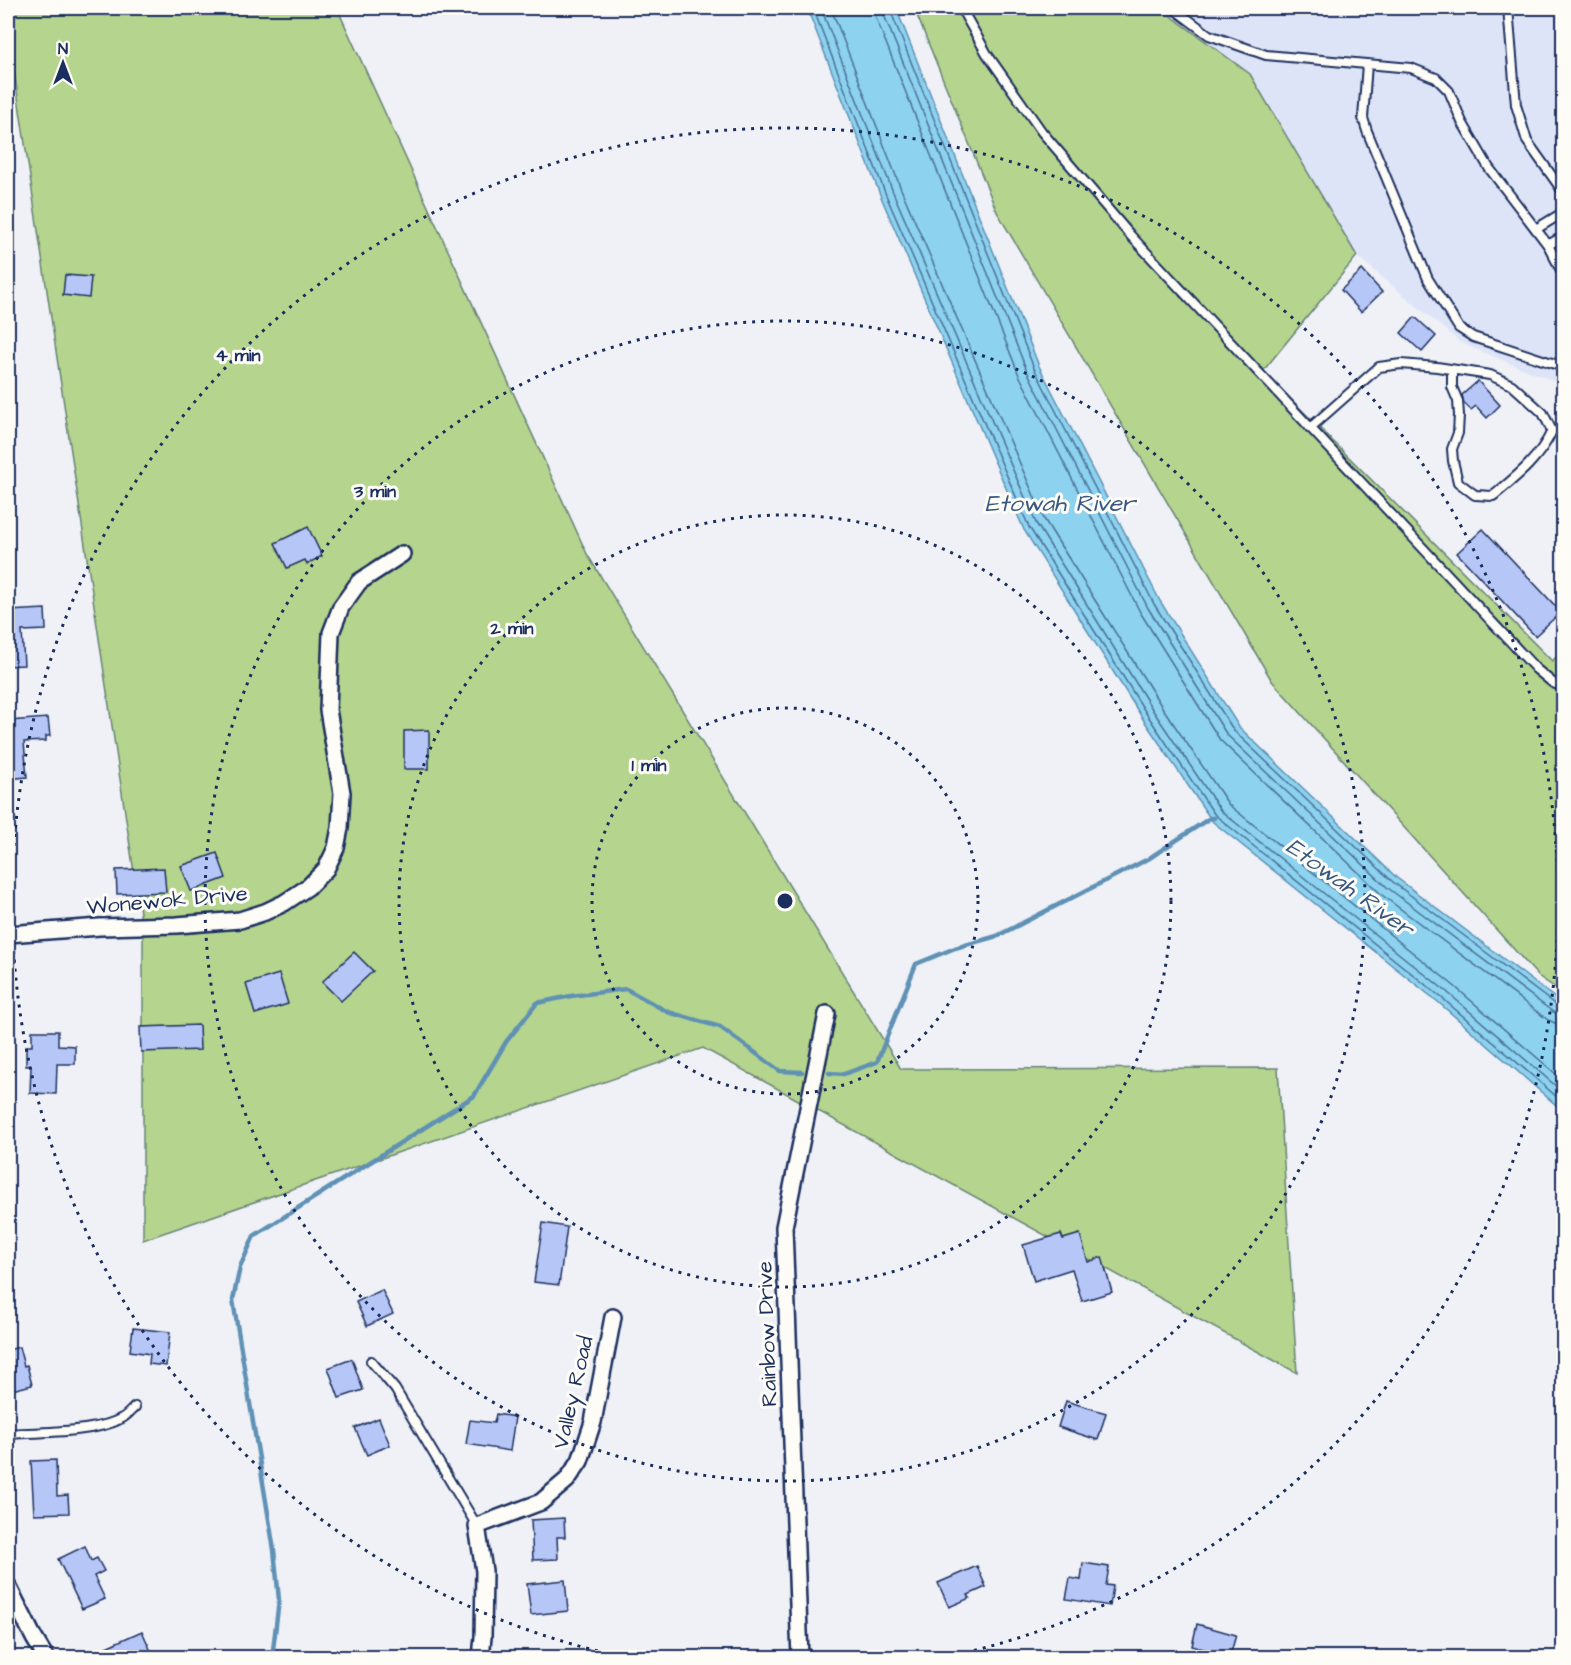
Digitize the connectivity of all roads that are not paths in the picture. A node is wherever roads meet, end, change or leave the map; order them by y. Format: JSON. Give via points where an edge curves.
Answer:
{"nodes":[{"id":1,"x":961,"y":8,"type":"edge"},
{"id":2,"x":1173,"y":8,"type":"edge"},
{"id":3,"x":1508,"y":8,"type":"edge"},
{"id":4,"x":1367,"y":64,"type":"junction"},
{"id":5,"x":1563,"y":193,"type":"edge"},
{"id":6,"x":1563,"y":212,"type":"edge"},
{"id":7,"x":1536,"y":230,"type":"junction"},
{"id":8,"x":1563,"y":236,"type":"edge"},
{"id":9,"x":1548,"y":245,"type":"junction"},
{"id":10,"x":1563,"y":276,"type":"edge"},
{"id":11,"x":1563,"y":368,"type":"edge"},
{"id":12,"x":1452,"y":370,"type":"junction"},
{"id":13,"x":1310,"y":428,"type":"junction"},
{"id":14,"x":402,"y":554,"type":"dead end"},
{"id":15,"x":1563,"y":687,"type":"edge"},
{"id":16,"x":8,"y":934,"type":"edge"},
{"id":17,"x":827,"y":1014,"type":"dead end"},
{"id":18,"x":613,"y":1317,"type":"dead end"},
{"id":19,"x":370,"y":1361,"type":"dead end"},
{"id":20,"x":135,"y":1407,"type":"dead end"},
{"id":21,"x":8,"y":1434,"type":"edge"},
{"id":22,"x":477,"y":1526,"type":"junction"},
{"id":23,"x":8,"y":1586,"type":"edge"},
{"id":24,"x":46,"y":1658,"type":"edge"},
{"id":25,"x":481,"y":1658,"type":"edge"},
{"id":26,"x":800,"y":1658,"type":"edge"}],
"edges":[{"from":1,"to":13,"type":"lane","via":[[987,54],[1042,132],[1131,236]]},
{"from":2,"to":4,"type":"lane","via":[[1209,35],[1266,55]]},
{"from":3,"to":5,"type":"lane","via":[[1516,105],[1527,141]]},
{"from":4,"to":7,"type":"lane","via":[[1411,68],[1437,78],[1449,91],[1489,168]]},
{"from":4,"to":11,"type":"lane","via":[[1363,118],[1367,131],[1428,279],[1459,328],[1473,337]]},
{"from":6,"to":7,"type":"lane"},
{"from":7,"to":9,"type":"lane"},
{"from":8,"to":9,"type":"lane"},
{"from":9,"to":10,"type":"lane"},
{"from":12,"to":12,"type":"lane","via":[[1490,375],[1512,385],[1543,413],[1552,431],[1522,472],[1492,496],[1474,495],[1458,482],[1452,449],[1459,415]]},
{"from":12,"to":13,"type":"lane","via":[[1401,364],[1379,367]]},
{"from":13,"to":15,"type":"lane","via":[[1536,669]]},
{"from":14,"to":16,"type":"street","name":"Wonewok Drive","via":[[359,582],[341,607],[331,633],[328,710],[342,794],[340,828],[326,869],[308,887],[265,912],[240,920]]},
{"from":17,"to":26,"type":"street","name":"Rainbow Drive","via":[[784,1227]]},
{"from":18,"to":22,"type":"street","name":"Valley Road","via":[[593,1422],[580,1461],[567,1480],[542,1502]]},
{"from":19,"to":22,"type":"lane","via":[[395,1389]]},
{"from":20,"to":21,"type":"lane","via":[[122,1419],[107,1424]]},
{"from":22,"to":25,"type":"street","via":[[484,1572]]},
{"from":23,"to":24,"type":"street"}]}
